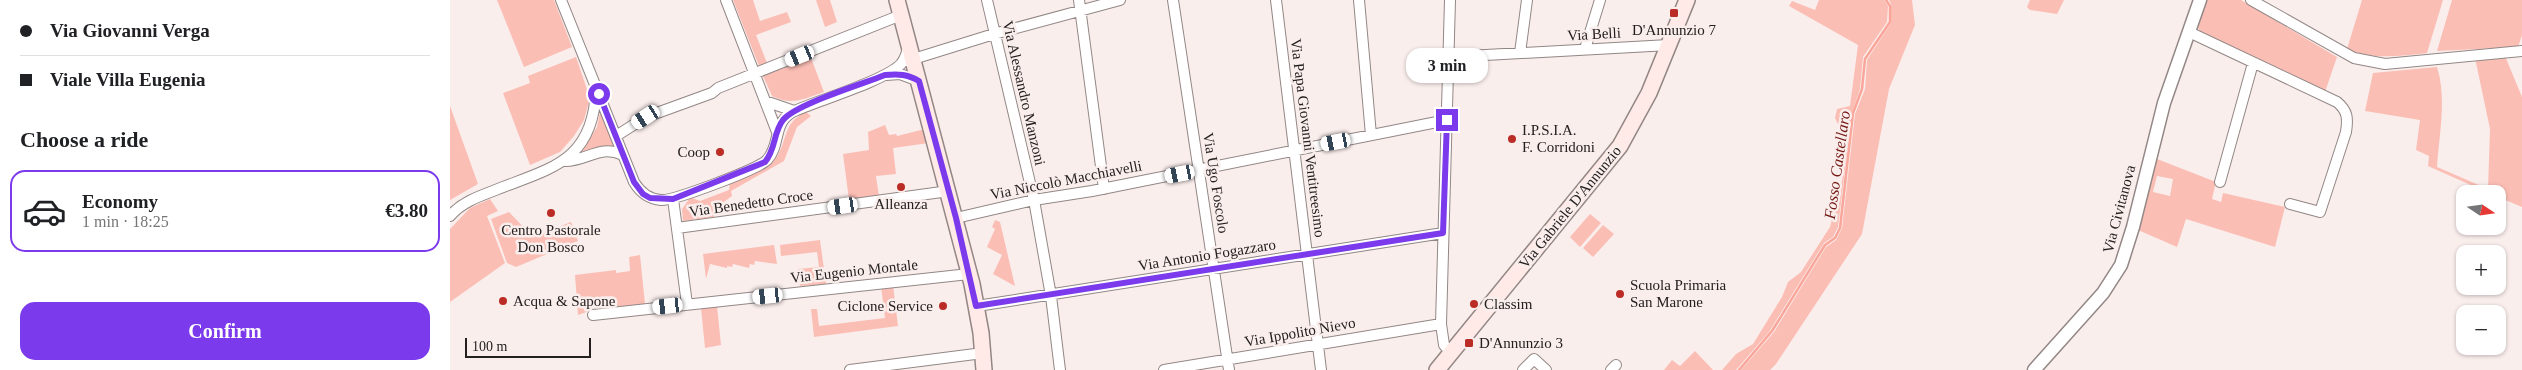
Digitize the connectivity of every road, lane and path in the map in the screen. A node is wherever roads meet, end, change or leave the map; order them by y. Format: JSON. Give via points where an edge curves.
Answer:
{"nodes":[{"id":1,"x":571,"y":0,"type":"edge"},
{"id":2,"x":726,"y":0,"type":"edge"},
{"id":3,"x":986,"y":0,"type":"edge"},
{"id":4,"x":1120,"y":0,"type":"edge"},
{"id":5,"x":1173,"y":0,"type":"edge"},
{"id":6,"x":1276,"y":0,"type":"edge"},
{"id":7,"x":1359,"y":0,"type":"edge"},
{"id":8,"x":1450,"y":0,"type":"edge"},
{"id":9,"x":1527,"y":0,"type":"edge"},
{"id":10,"x":1600,"y":0,"type":"edge"},
{"id":11,"x":1687,"y":0,"type":"edge"},
{"id":12,"x":2200,"y":0,"type":"edge"},
{"id":13,"x":2251,"y":0,"type":"edge"},
{"id":14,"x":563,"y":5,"type":"edge"},
{"id":15,"x":1080,"y":5,"type":"edge"},
{"id":16,"x":899,"y":7,"type":"edge"},
{"id":17,"x":2189,"y":32,"type":"junction"},
{"id":18,"x":994,"y":34,"type":"junction"},
{"id":19,"x":1669,"y":45,"type":"junction"},
{"id":20,"x":1585,"y":49,"type":"junction"},
{"id":21,"x":2522,"y":51,"type":"edge"},
{"id":22,"x":1520,"y":53,"type":"junction"},
{"id":23,"x":1448,"y":57,"type":"junction"},
{"id":24,"x":2253,"y":63,"type":"junction"},
{"id":25,"x":905,"y":65,"type":"junction"},
{"id":26,"x":756,"y":74,"type":"junction"},
{"id":27,"x":596,"y":89,"type":"junction"},
{"id":28,"x":765,"y":100,"type":"junction"},
{"id":29,"x":794,"y":111,"type":"junction"},
{"id":30,"x":1447,"y":120,"type":"junction"},
{"id":31,"x":776,"y":132,"type":"junction"},
{"id":32,"x":1372,"y":135,"type":"junction"},
{"id":33,"x":616,"y":136,"type":"junction"},
{"id":34,"x":1294,"y":151,"type":"junction"},
{"id":35,"x":623,"y":155,"type":"junction"},
{"id":36,"x":564,"y":161,"type":"junction"},
{"id":37,"x":1199,"y":170,"type":"junction"},
{"id":38,"x":2220,"y":182,"type":"dead end"},
{"id":39,"x":1104,"y":189,"type":"junction"},
{"id":40,"x":949,"y":191,"type":"junction"},
{"id":41,"x":673,"y":199,"type":"junction"},
{"id":42,"x":1034,"y":200,"type":"junction"},
{"id":43,"x":2290,"y":204,"type":"dead end"},
{"id":44,"x":450,"y":216,"type":"edge"},
{"id":45,"x":956,"y":218,"type":"junction"},
{"id":46,"x":677,"y":228,"type":"junction"},
{"id":47,"x":1443,"y":233,"type":"junction"},
{"id":48,"x":1307,"y":254,"type":"junction"},
{"id":49,"x":1214,"y":269,"type":"junction"},
{"id":50,"x":970,"y":274,"type":"junction"},
{"id":51,"x":1050,"y":296,"type":"junction"},
{"id":52,"x":687,"y":304,"type":"junction"},
{"id":53,"x":976,"y":306,"type":"junction"},
{"id":54,"x":593,"y":315,"type":"dead end"},
{"id":55,"x":1441,"y":324,"type":"junction"},
{"id":56,"x":1318,"y":344,"type":"junction"},
{"id":57,"x":983,"y":353,"type":"junction"},
{"id":58,"x":1451,"y":353,"type":"junction"},
{"id":59,"x":1228,"y":365,"type":"edge"},
{"id":60,"x":850,"y":370,"type":"edge"},
{"id":61,"x":984,"y":370,"type":"edge"},
{"id":62,"x":1060,"y":370,"type":"edge"},
{"id":63,"x":1164,"y":370,"type":"edge"},
{"id":64,"x":1321,"y":370,"type":"edge"},
{"id":65,"x":1437,"y":370,"type":"edge"},
{"id":66,"x":1523,"y":370,"type":"edge"},
{"id":67,"x":1546,"y":370,"type":"edge"},
{"id":68,"x":2034,"y":370,"type":"edge"}],
"edges":[{"from":1,"to":14,"type":"street"},
{"from":2,"to":26,"type":"street"},
{"from":3,"to":18,"type":"street","name":"Via Alessandro Manzoni"},
{"from":4,"to":15,"type":"street"},
{"from":5,"to":37,"type":"street","name":"Via Ugo Foscolo"},
{"from":6,"to":34,"type":"street","name":"Via Papa Giovanni Ventitreesimo"},
{"from":7,"to":32,"type":"street"},
{"from":8,"to":23,"type":"street"},
{"from":9,"to":22,"type":"street"},
{"from":10,"to":20,"type":"street"},
{"from":11,"to":19,"type":"main road","name":"Via Gabriele D'Annunzio"},
{"from":12,"to":17,"type":"street","name":"Via Civitanova"},
{"from":13,"to":21,"type":"street","via":[[2354,58],[2385,64]]},
{"from":14,"to":27,"type":"street"},
{"from":15,"to":18,"type":"street"},
{"from":15,"to":39,"type":"street"},
{"from":16,"to":25,"type":"main road","via":[[909,43]]},
{"from":16,"to":26,"type":"street"},
{"from":17,"to":24,"type":"street"},
{"from":17,"to":68,"type":"street","name":"Via Civitanova","via":[[2164,103],[2121,265],[2100,298]]},
{"from":18,"to":25,"type":"street"},
{"from":18,"to":42,"type":"street","name":"Via Alessandro Manzoni"},
{"from":19,"to":20,"type":"street","name":"Via Belli"},
{"from":19,"to":58,"type":"main road","name":"Via Gabriele D'Annunzio","via":[[1642,108],[1620,146]]},
{"from":20,"to":22,"type":"street","name":"Via Belli"},
{"from":22,"to":23,"type":"street","name":"Via Belli"},
{"from":23,"to":30,"type":"street"},
{"from":24,"to":38,"type":"street"},
{"from":24,"to":43,"type":"street","via":[[2337,102],[2348,119],[2320,212]]},
{"from":25,"to":29,"type":"street"},
{"from":25,"to":40,"type":"main road","via":[[919,81]]},
{"from":26,"to":28,"type":"street"},
{"from":26,"to":33,"type":"street","via":[[646,117]]},
{"from":27,"to":33,"type":"street"},
{"from":27,"to":36,"type":"street","via":[[589,131],[579,148]]},
{"from":28,"to":29,"type":"street"},
{"from":28,"to":31,"type":"street"},
{"from":29,"to":31,"type":"street"},
{"from":30,"to":32,"type":"street","name":"Via Niccolò Macchiavelli"},
{"from":30,"to":47,"type":"street"},
{"from":31,"to":41,"type":"street","via":[[774,147],[765,162]]},
{"from":32,"to":34,"type":"street","name":"Via Niccolò Macchiavelli"},
{"from":33,"to":35,"type":"street"},
{"from":34,"to":37,"type":"street","name":"Via Niccolò Macchiavelli"},
{"from":34,"to":48,"type":"street","name":"Via Papa Giovanni Ventitreesimo"},
{"from":35,"to":36,"type":"street","via":[[604,150]]},
{"from":35,"to":41,"type":"street","via":[[634,182],[643,194],[656,199]]},
{"from":36,"to":44,"type":"street","via":[[476,198]]},
{"from":37,"to":39,"type":"street","name":"Via Niccolò Macchiavelli"},
{"from":37,"to":49,"type":"street","name":"Via Ugo Foscolo"},
{"from":39,"to":42,"type":"street","name":"Via Niccolò Macchiavelli"},
{"from":40,"to":45,"type":"main road"},
{"from":40,"to":46,"type":"street","name":"Via Benedetto Croce"},
{"from":41,"to":46,"type":"street"},
{"from":42,"to":45,"type":"street","name":"Via Niccolò Macchiavelli"},
{"from":42,"to":51,"type":"street","name":"Via Alessandro Manzoni"},
{"from":45,"to":50,"type":"main road"},
{"from":46,"to":52,"type":"street"},
{"from":47,"to":48,"type":"street","name":"Via Antonio Fogazzaro"},
{"from":47,"to":55,"type":"street"},
{"from":48,"to":49,"type":"street","name":"Via Antonio Fogazzaro"},
{"from":48,"to":56,"type":"street","name":"Via Papa Giovanni Ventitreesimo"},
{"from":49,"to":51,"type":"street","name":"Via Antonio Fogazzaro"},
{"from":49,"to":59,"type":"street","name":"Via Ugo Foscolo"},
{"from":50,"to":52,"type":"street","name":"Via Eugenio Montale"},
{"from":50,"to":53,"type":"main road"},
{"from":51,"to":53,"type":"street","name":"Via Antonio Fogazzaro"},
{"from":51,"to":62,"type":"street","name":"Via Alessandro Manzoni"},
{"from":52,"to":54,"type":"street","name":"Via Eugenio Montale"},
{"from":53,"to":57,"type":"main road"},
{"from":55,"to":56,"type":"street","name":"Via Ippolito Nievo"},
{"from":55,"to":58,"type":"street","via":[[1444,344]]},
{"from":56,"to":59,"type":"street","name":"Via Ippolito Nievo"},
{"from":56,"to":64,"type":"street","name":"Via Papa Giovanni Ventitreesimo"},
{"from":57,"to":60,"type":"street"},
{"from":57,"to":61,"type":"main road"},
{"from":58,"to":65,"type":"main road","name":"Via Gabriele D'Annunzio"},
{"from":59,"to":63,"type":"street","name":"Via Ippolito Nievo"},
{"from":66,"to":67,"type":"street","via":[[1534,359]]}]}
